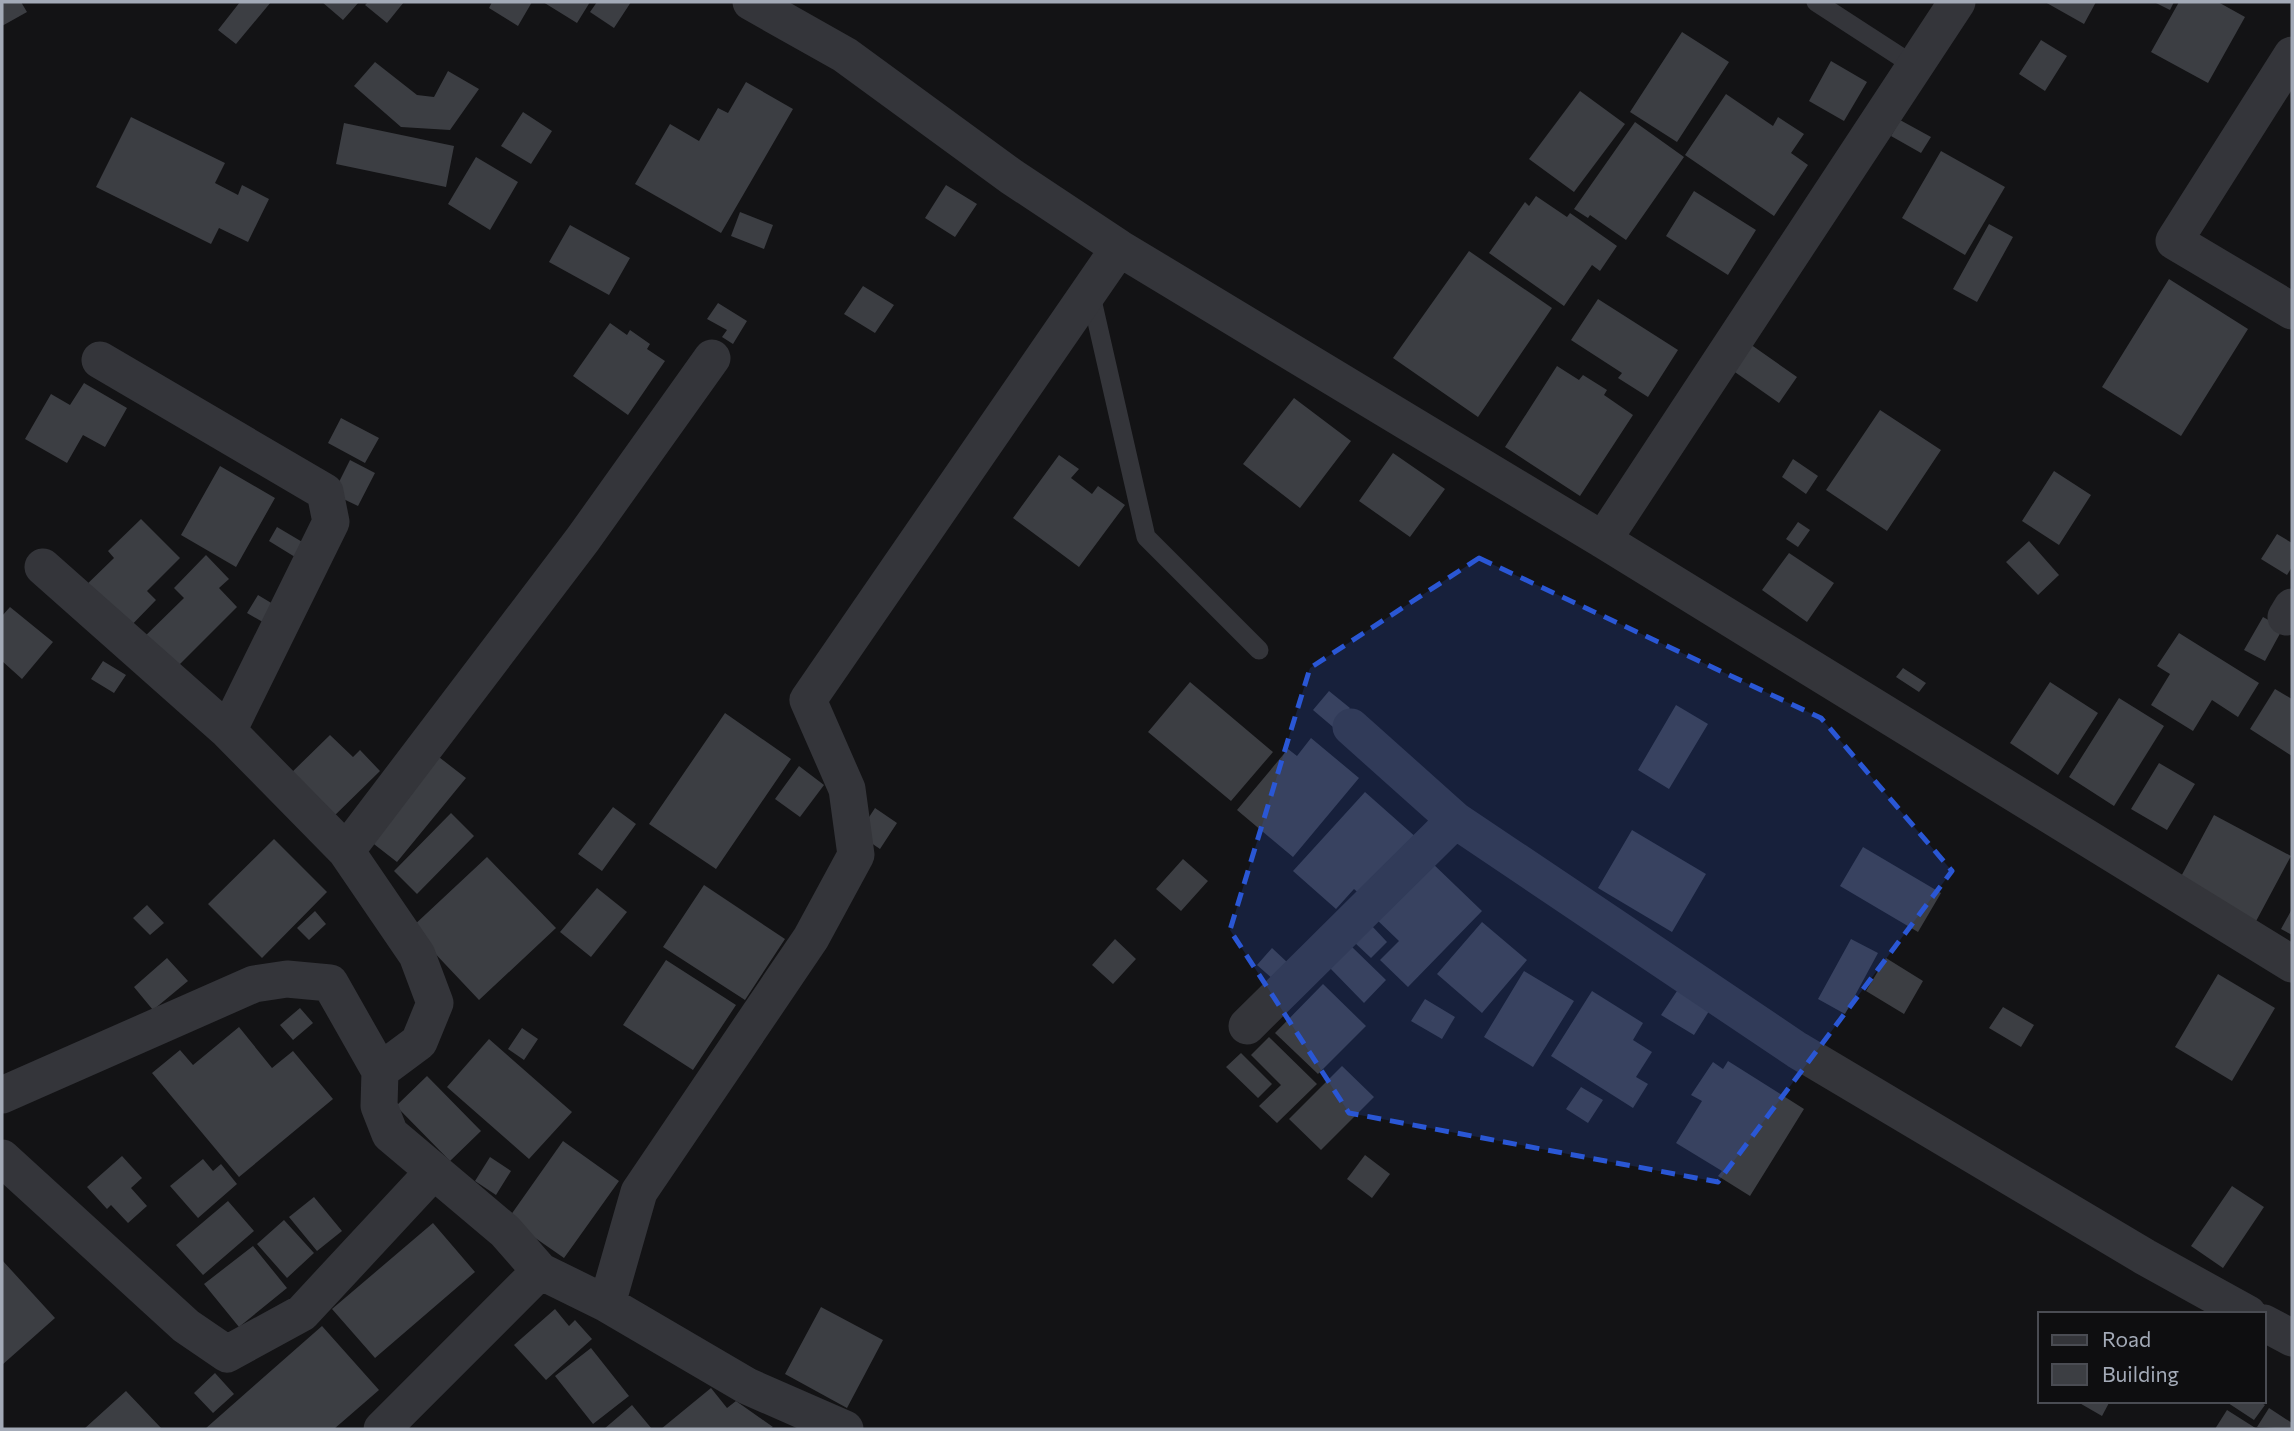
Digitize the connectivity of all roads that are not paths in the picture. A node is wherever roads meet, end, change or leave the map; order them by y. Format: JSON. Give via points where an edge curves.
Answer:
{"nodes":[{"id":1,"x":751,"y":2,"type":"edge"},
{"id":2,"x":1816,"y":2,"type":"edge"},
{"id":3,"x":1957,"y":2,"type":"edge"},
{"id":4,"x":2292,"y":55,"type":"edge"},
{"id":5,"x":1913,"y":65,"type":"junction"},
{"id":6,"x":1119,"y":248,"type":"junction"},
{"id":7,"x":1090,"y":291,"type":"junction"},
{"id":8,"x":2292,"y":311,"type":"edge"},
{"id":9,"x":712,"y":359,"type":"dead end"},
{"id":10,"x":100,"y":360,"type":"dead end"},
{"id":11,"x":1603,"y":540,"type":"junction"},
{"id":12,"x":43,"y":567,"type":"dead end"},
{"id":13,"x":1259,"y":650,"type":"dead end"},
{"id":14,"x":1351,"y":727,"type":"dead end"},
{"id":15,"x":228,"y":731,"type":"junction"},
{"id":16,"x":1455,"y":820,"type":"junction"},
{"id":17,"x":346,"y":851,"type":"junction"},
{"id":18,"x":2292,"y":964,"type":"edge"},
{"id":19,"x":1247,"y":1026,"type":"dead end"},
{"id":20,"x":380,"y":1071,"type":"junction"},
{"id":21,"x":2,"y":1095,"type":"edge"},
{"id":22,"x":2,"y":1158,"type":"edge"},
{"id":23,"x":434,"y":1171,"type":"junction"},
{"id":24,"x":540,"y":1271,"type":"junction"},
{"id":25,"x":607,"y":1304,"type":"junction"},
{"id":26,"x":2244,"y":1312,"type":"edge"},
{"id":27,"x":2266,"y":1324,"type":"edge"},
{"id":28,"x":2292,"y":1338,"type":"edge"},
{"id":29,"x":382,"y":1429,"type":"edge"},
{"id":30,"x":845,"y":1429,"type":"edge"}],
"edges":[{"from":1,"to":6,"type":"street","via":[[845,55],[1012,177]]},
{"from":2,"to":5,"type":"lane"},
{"from":3,"to":5,"type":"street"},
{"from":4,"to":8,"type":"street","via":[[2174,241]]},
{"from":5,"to":11,"type":"street"},
{"from":6,"to":7,"type":"street"},
{"from":6,"to":11,"type":"street"},
{"from":7,"to":13,"type":"lane","via":[[1146,537]]},
{"from":7,"to":25,"type":"street","via":[[808,701],[847,789],[856,855],[811,938],[639,1192]]},
{"from":9,"to":17,"type":"street","via":[[583,539]]},
{"from":10,"to":15,"type":"street","via":[[325,492],[331,522]]},
{"from":11,"to":18,"type":"street"},
{"from":12,"to":15,"type":"street"},
{"from":14,"to":16,"type":"street"},
{"from":15,"to":17,"type":"street"},
{"from":16,"to":19,"type":"street"},
{"from":16,"to":26,"type":"street","via":[[1797,1050]]},
{"from":17,"to":20,"type":"street","via":[[417,955],[435,1003],[419,1042]]},
{"from":20,"to":21,"type":"street","via":[[330,983],[287,979],[254,984]]},
{"from":20,"to":23,"type":"street","via":[[379,1105],[390,1134]]},
{"from":22,"to":23,"type":"street","via":[[186,1326],[227,1354],[302,1313]]},
{"from":23,"to":24,"type":"street","via":[[505,1231]]},
{"from":24,"to":25,"type":"street"},
{"from":24,"to":29,"type":"street"},
{"from":25,"to":30,"type":"street","via":[[747,1386]]},
{"from":27,"to":28,"type":"street"}]}
